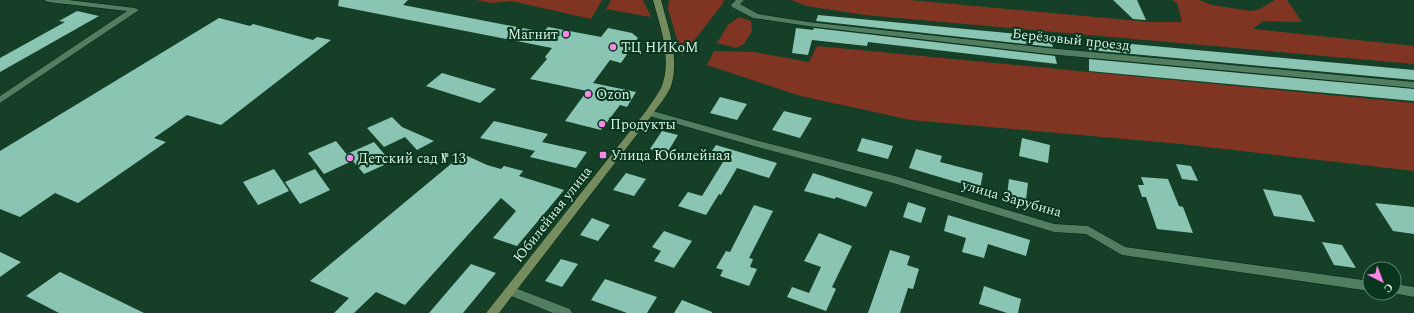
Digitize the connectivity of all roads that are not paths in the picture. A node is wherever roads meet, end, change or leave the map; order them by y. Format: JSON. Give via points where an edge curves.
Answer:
{"nodes":[{"id":1,"x":48,"y":0,"type":"edge"},
{"id":2,"x":657,"y":0,"type":"edge"},
{"id":3,"x":740,"y":0,"type":"edge"},
{"id":4,"x":1414,"y":85,"type":"edge"},
{"id":5,"x":0,"y":100,"type":"edge"},
{"id":6,"x":649,"y":113,"type":"junction"},
{"id":7,"x":1362,"y":285,"type":"edge"},
{"id":8,"x":510,"y":290,"type":"junction"},
{"id":9,"x":1402,"y":290,"type":"edge"},
{"id":10,"x":1414,"y":292,"type":"edge"},
{"id":11,"x":492,"y":313,"type":"edge"},
{"id":12,"x":566,"y":313,"type":"edge"}],
"edges":[{"from":1,"to":5,"type":"street","via":[[135,10]]},
{"from":2,"to":6,"type":"main road","name":"Юбилейная улица","via":[[668,46],[668,76],[665,88]]},
{"from":3,"to":4,"type":"street","name":"Берёзовый проезд","via":[[735,5],[756,16],[808,24],[1056,52]]},
{"from":6,"to":7,"type":"street","name":"улица Зарубина","via":[[895,180],[1054,228],[1088,230],[1122,251]]},
{"from":6,"to":8,"type":"main road","name":"Юбилейная улица"},
{"from":8,"to":11,"type":"main road","name":"Юбилейная улица"},
{"from":8,"to":12,"type":"street"},
{"from":9,"to":10,"type":"street"}]}
